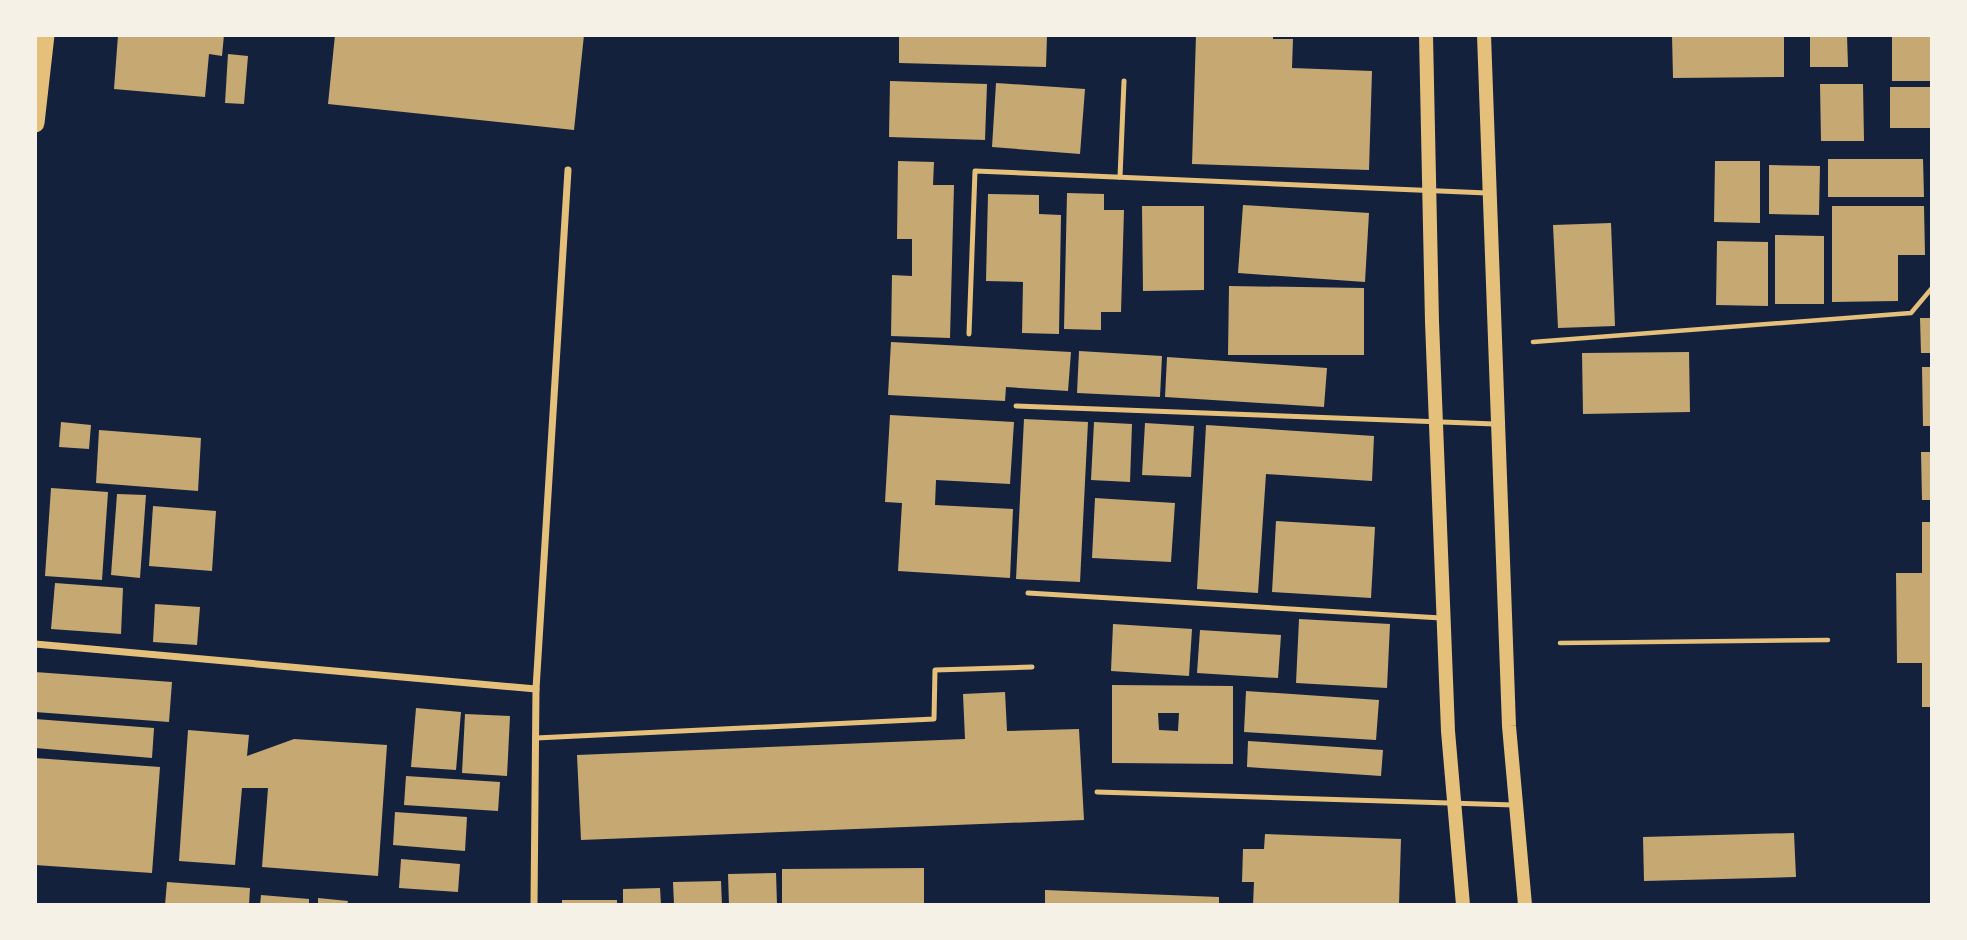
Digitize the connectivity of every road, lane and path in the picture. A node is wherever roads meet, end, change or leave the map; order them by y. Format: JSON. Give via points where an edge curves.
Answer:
{"nodes":[{"id":1,"x":45,"y":35,"type":"edge"},
{"id":2,"x":1426,"y":35,"type":"edge"},
{"id":3,"x":1484,"y":35,"type":"edge"},
{"id":4,"x":1124,"y":81,"type":"dead end"},
{"id":5,"x":35,"y":123,"type":"edge"},
{"id":6,"x":569,"y":170,"type":"dead end"},
{"id":7,"x":1120,"y":177,"type":"junction"},
{"id":8,"x":1429,"y":190,"type":"junction"},
{"id":9,"x":1489,"y":193,"type":"junction"},
{"id":10,"x":1932,"y":288,"type":"edge"},
{"id":11,"x":969,"y":334,"type":"dead end"},
{"id":12,"x":1494,"y":345,"type":"junction"},
{"id":13,"x":1016,"y":406,"type":"dead end"},
{"id":14,"x":1436,"y":421,"type":"junction"},
{"id":15,"x":1497,"y":424,"type":"junction"},
{"id":16,"x":1028,"y":593,"type":"dead end"},
{"id":17,"x":1443,"y":618,"type":"junction"},
{"id":18,"x":1828,"y":640,"type":"dead end"},
{"id":19,"x":1560,"y":643,"type":"dead end"},
{"id":20,"x":35,"y":644,"type":"edge"},
{"id":21,"x":1032,"y":667,"type":"dead end"},
{"id":22,"x":536,"y":689,"type":"junction"},
{"id":23,"x":536,"y":737,"type":"junction"},
{"id":24,"x":1097,"y":792,"type":"dead end"},
{"id":25,"x":1454,"y":803,"type":"junction"},
{"id":26,"x":1516,"y":805,"type":"junction"},
{"id":27,"x":534,"y":905,"type":"edge"},
{"id":28,"x":1463,"y":905,"type":"edge"},
{"id":29,"x":1525,"y":905,"type":"edge"}],
"edges":[{"from":1,"to":5,"type":"highway"},
{"from":2,"to":8,"type":"main road"},
{"from":3,"to":9,"type":"main road"},
{"from":4,"to":7,"type":"lane"},
{"from":6,"to":22,"type":"street"},
{"from":7,"to":8,"type":"lane"},
{"from":7,"to":11,"type":"lane","via":[[975,171]]},
{"from":8,"to":9,"type":"lane"},
{"from":8,"to":14,"type":"main road"},
{"from":9,"to":12,"type":"main road"},
{"from":10,"to":12,"type":"path","via":[[1911,313]]},
{"from":12,"to":15,"type":"main road"},
{"from":13,"to":14,"type":"lane"},
{"from":14,"to":15,"type":"lane"},
{"from":14,"to":17,"type":"main road"},
{"from":15,"to":26,"type":"main road","via":[[1508,726]]},
{"from":16,"to":17,"type":"lane"},
{"from":17,"to":25,"type":"main road"},
{"from":18,"to":19,"type":"path"},
{"from":20,"to":22,"type":"street"},
{"from":21,"to":23,"type":"lane","via":[[935,670],[934,719]]},
{"from":22,"to":23,"type":"street"},
{"from":23,"to":27,"type":"street"},
{"from":24,"to":25,"type":"lane"},
{"from":25,"to":26,"type":"lane"},
{"from":25,"to":28,"type":"main road"},
{"from":26,"to":29,"type":"main road"}]}
